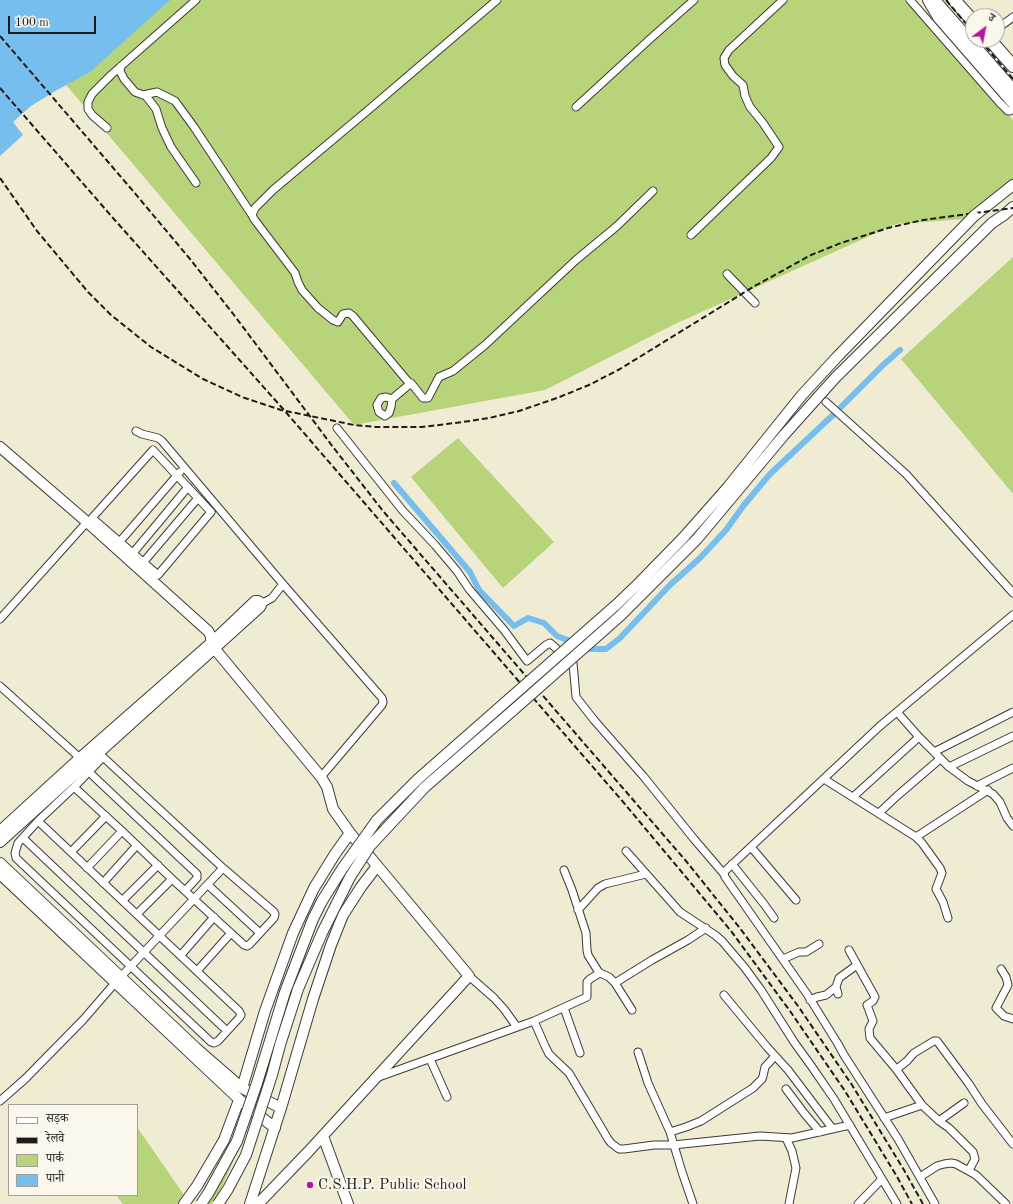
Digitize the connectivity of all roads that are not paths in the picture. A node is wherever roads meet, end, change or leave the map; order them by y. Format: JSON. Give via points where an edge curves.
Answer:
{"nodes":[{"id":1,"x":196,"y":0,"type":"edge"},
{"id":2,"x":497,"y":0,"type":"edge"},
{"id":3,"x":694,"y":0,"type":"edge"},
{"id":4,"x":783,"y":0,"type":"edge"},
{"id":5,"x":910,"y":0,"type":"edge"},
{"id":6,"x":929,"y":0,"type":"edge"},
{"id":7,"x":935,"y":0,"type":"edge"},
{"id":8,"x":954,"y":0,"type":"edge"},
{"id":9,"x":965,"y":12,"type":"edge"},
{"id":10,"x":999,"y":48,"type":"edge"},
{"id":11,"x":1011,"y":59,"type":"edge"},
{"id":12,"x":121,"y":66,"type":"junction"},
{"id":13,"x":1013,"y":89,"type":"edge"},
{"id":14,"x":143,"y":95,"type":"junction"},
{"id":15,"x":1013,"y":102,"type":"edge"},
{"id":16,"x":576,"y":108,"type":"dead end"},
{"id":17,"x":1013,"y":109,"type":"edge"},
{"id":18,"x":106,"y":128,"type":"dead end"},
{"id":19,"x":196,"y":184,"type":"dead end"},
{"id":20,"x":1013,"y":185,"type":"edge"},
{"id":21,"x":653,"y":191,"type":"dead end"},
{"id":22,"x":1013,"y":207,"type":"edge"},
{"id":23,"x":252,"y":215,"type":"junction"},
{"id":24,"x":691,"y":235,"type":"dead end"},
{"id":25,"x":727,"y":274,"type":"dead end"},
{"id":26,"x":755,"y":303,"type":"dead end"},
{"id":27,"x":410,"y":384,"type":"junction"},
{"id":28,"x":392,"y":399,"type":"dead end"},
{"id":29,"x":826,"y":402,"type":"dead end"},
{"id":30,"x":337,"y":428,"type":"dead end"},
{"id":31,"x":136,"y":431,"type":"dead end"},
{"id":32,"x":0,"y":447,"type":"edge"},
{"id":33,"x":184,"y":467,"type":"junction"},
{"id":34,"x":177,"y":475,"type":"junction"},
{"id":35,"x":188,"y":487,"type":"junction"},
{"id":36,"x":205,"y":491,"type":"junction"},
{"id":37,"x":197,"y":497,"type":"junction"},
{"id":38,"x":87,"y":522,"type":"junction"},
{"id":39,"x":117,"y":545,"type":"junction"},
{"id":40,"x":133,"y":553,"type":"junction"},
{"id":41,"x":141,"y":565,"type":"junction"},
{"id":42,"x":283,"y":584,"type":"junction"},
{"id":43,"x":1013,"y":593,"type":"edge"},
{"id":44,"x":261,"y":604,"type":"joint"},
{"id":45,"x":1013,"y":615,"type":"edge"},
{"id":46,"x":0,"y":620,"type":"edge"},
{"id":47,"x":213,"y":645,"type":"junction"},
{"id":48,"x":0,"y":686,"type":"edge"},
{"id":49,"x":897,"y":712,"type":"junction"},
{"id":50,"x":1013,"y":712,"type":"edge"},
{"id":51,"x":1013,"y":736,"type":"edge"},
{"id":52,"x":919,"y":737,"type":"junction"},
{"id":53,"x":934,"y":752,"type":"junction"},
{"id":54,"x":80,"y":758,"type":"junction"},
{"id":55,"x":940,"y":759,"type":"junction"},
{"id":56,"x":949,"y":767,"type":"junction"},
{"id":57,"x":1013,"y":768,"type":"edge"},
{"id":58,"x":89,"y":772,"type":"junction"},
{"id":59,"x":321,"y":776,"type":"junction"},
{"id":60,"x":824,"y":778,"type":"junction"},
{"id":61,"x":977,"y":786,"type":"junction"},
{"id":62,"x":74,"y":787,"type":"junction"},
{"id":63,"x":988,"y":790,"type":"junction"},
{"id":64,"x":853,"y":797,"type":"junction"},
{"id":65,"x":879,"y":813,"type":"junction"},
{"id":66,"x":106,"y":816,"type":"junction"},
{"id":67,"x":38,"y":821,"type":"junction"},
{"id":68,"x":1013,"y":826,"type":"edge"},
{"id":69,"x":122,"y":831,"type":"junction"},
{"id":70,"x":0,"y":832,"type":"edge"},
{"id":71,"x":350,"y":833,"type":"junction"},
{"id":72,"x":916,"y":837,"type":"junction"},
{"id":73,"x":23,"y":838,"type":"junction"},
{"id":74,"x":0,"y":842,"type":"edge"},
{"id":75,"x":138,"y":845,"type":"junction"},
{"id":76,"x":751,"y":847,"type":"junction"},
{"id":77,"x":626,"y":851,"type":"dead end"},
{"id":78,"x":71,"y":852,"type":"junction"},
{"id":79,"x":0,"y":863,"type":"edge"},
{"id":80,"x":732,"y":864,"type":"junction"},
{"id":81,"x":158,"y":865,"type":"junction"},
{"id":82,"x":377,"y":866,"type":"junction"},
{"id":83,"x":87,"y":868,"type":"junction"},
{"id":84,"x":224,"y":868,"type":"junction"},
{"id":85,"x":564,"y":870,"type":"dead end"},
{"id":86,"x":0,"y":874,"type":"edge"},
{"id":87,"x":646,"y":874,"type":"junction"},
{"id":88,"x":724,"y":874,"type":"junction"},
{"id":89,"x":172,"y":879,"type":"junction"},
{"id":90,"x":103,"y":883,"type":"junction"},
{"id":91,"x":208,"y":885,"type":"junction"},
{"id":92,"x":185,"y":891,"type":"junction"},
{"id":93,"x":194,"y":899,"type":"junction"},
{"id":94,"x":122,"y":900,"type":"junction"},
{"id":95,"x":796,"y":900,"type":"dead end"},
{"id":96,"x":578,"y":910,"type":"junction"},
{"id":97,"x":137,"y":914,"type":"junction"},
{"id":98,"x":214,"y":917,"type":"junction"},
{"id":99,"x":774,"y":918,"type":"dead end"},
{"id":100,"x":948,"y":918,"type":"dead end"},
{"id":101,"x":706,"y":928,"type":"junction"},
{"id":102,"x":231,"y":933,"type":"junction"},
{"id":103,"x":260,"y":933,"type":"junction"},
{"id":104,"x":160,"y":935,"type":"junction"},
{"id":105,"x":819,"y":944,"type":"dead end"},
{"id":106,"x":849,"y":950,"type":"dead end"},
{"id":107,"x":144,"y":953,"type":"junction"},
{"id":108,"x":181,"y":955,"type":"junction"},
{"id":109,"x":783,"y":959,"type":"junction"},
{"id":110,"x":857,"y":965,"type":"junction"},
{"id":111,"x":131,"y":966,"type":"junction"},
{"id":112,"x":1001,"y":970,"type":"dead end"},
{"id":113,"x":197,"y":971,"type":"junction"},
{"id":114,"x":598,"y":972,"type":"junction"},
{"id":115,"x":469,"y":976,"type":"junction"},
{"id":116,"x":118,"y":980,"type":"junction"},
{"id":117,"x":615,"y":983,"type":"junction"},
{"id":118,"x":836,"y":987,"type":"junction"},
{"id":119,"x":724,"y":994,"type":"dead end"},
{"id":120,"x":838,"y":994,"type":"dead end"},
{"id":121,"x":810,"y":1000,"type":"junction"},
{"id":122,"x":564,"y":1008,"type":"junction"},
{"id":123,"x":632,"y":1010,"type":"dead end"},
{"id":124,"x":1013,"y":1019,"type":"edge"},
{"id":125,"x":534,"y":1021,"type":"junction"},
{"id":126,"x":517,"y":1027,"type":"junction"},
{"id":127,"x":227,"y":1031,"type":"junction"},
{"id":128,"x":638,"y":1052,"type":"dead end"},
{"id":129,"x":580,"y":1053,"type":"dead end"},
{"id":130,"x":775,"y":1056,"type":"junction"},
{"id":131,"x":430,"y":1059,"type":"junction"},
{"id":132,"x":897,"y":1069,"type":"junction"},
{"id":133,"x":374,"y":1079,"type":"junction"},
{"id":134,"x":242,"y":1088,"type":"junction"},
{"id":135,"x":786,"y":1089,"type":"dead end"},
{"id":136,"x":447,"y":1097,"type":"dead end"},
{"id":137,"x":239,"y":1100,"type":"junction"},
{"id":138,"x":0,"y":1101,"type":"edge"},
{"id":139,"x":964,"y":1103,"type":"dead end"},
{"id":140,"x":922,"y":1105,"type":"junction"},
{"id":141,"x":281,"y":1108,"type":"junction"},
{"id":142,"x":884,"y":1118,"type":"junction"},
{"id":143,"x":939,"y":1121,"type":"junction"},
{"id":144,"x":850,"y":1124,"type":"junction"},
{"id":145,"x":275,"y":1128,"type":"junction"},
{"id":146,"x":832,"y":1128,"type":"junction"},
{"id":147,"x":670,"y":1132,"type":"junction"},
{"id":148,"x":820,"y":1132,"type":"junction"},
{"id":149,"x":323,"y":1136,"type":"junction"},
{"id":150,"x":786,"y":1138,"type":"junction"},
{"id":151,"x":673,"y":1144,"type":"junction"},
{"id":152,"x":1013,"y":1144,"type":"edge"},
{"id":153,"x":968,"y":1170,"type":"junction"},
{"id":154,"x":920,"y":1177,"type":"junction"},
{"id":155,"x":882,"y":1179,"type":"junction"},
{"id":156,"x":184,"y":1204,"type":"edge"},
{"id":157,"x":201,"y":1204,"type":"edge"},
{"id":158,"x":218,"y":1204,"type":"edge"},
{"id":159,"x":250,"y":1204,"type":"edge"},
{"id":160,"x":259,"y":1204,"type":"edge"},
{"id":161,"x":348,"y":1204,"type":"edge"},
{"id":162,"x":693,"y":1204,"type":"edge"},
{"id":163,"x":789,"y":1204,"type":"edge"},
{"id":164,"x":858,"y":1204,"type":"edge"},
{"id":165,"x":897,"y":1204,"type":"edge"},
{"id":166,"x":935,"y":1204,"type":"edge"},
{"id":167,"x":1006,"y":1204,"type":"edge"}],
"edges":[{"from":1,"to":12,"type":"street"},
{"from":2,"to":23,"type":"street","via":[[273,190],[255,208]]},
{"from":3,"to":16,"type":"street"},
{"from":4,"to":24,"type":"street","via":[[724,58],[725,65],[743,85],[750,107],[779,147],[772,158]]},
{"from":5,"to":17,"type":"street","via":[[1007,110]]},
{"from":6,"to":15,"type":"highway","via":[[939,17]]},
{"from":7,"to":13,"type":"street"},
{"from":8,"to":9,"type":"highway"},
{"from":10,"to":11,"type":"highway"},
{"from":12,"to":14,"type":"street","via":[[120,71],[124,79],[135,92]]},
{"from":12,"to":18,"type":"street","via":[[96,89],[88,102],[89,112]]},
{"from":14,"to":19,"type":"street","via":[[156,109],[171,147]]},
{"from":14,"to":23,"type":"street","via":[[157,92],[175,100]]},
{"from":20,"to":157,"type":"street","bridge":true,"via":[[974,216],[837,357],[802,395],[728,487],[639,583],[418,779],[377,820],[342,869],[313,919],[285,992],[258,1083],[237,1141]]},
{"from":21,"to":27,"type":"street","via":[[485,345],[453,371],[439,378],[428,398],[423,398]]},
{"from":22,"to":158,"type":"street","bridge":true,"via":[[992,223],[836,377],[692,544],[620,616],[425,787],[370,846],[350,877],[298,989],[246,1155]]},
{"from":23,"to":27,"type":"street","via":[[296,273],[302,290],[318,308],[338,322],[343,314],[353,316]]},
{"from":25,"to":26,"type":"street"},
{"from":27,"to":28,"type":"street"},
{"from":29,"to":43,"type":"street","via":[[906,474]]},
{"from":30,"to":88,"type":"street","via":[[403,511],[457,571],[527,661],[550,643],[573,663],[576,697]]},
{"from":31,"to":33,"type":"street","via":[[160,439]]},
{"from":32,"to":38,"type":"street"},
{"from":33,"to":34,"type":"street"},
{"from":33,"to":36,"type":"street"},
{"from":34,"to":35,"type":"street"},
{"from":34,"to":39,"type":"street"},
{"from":34,"to":39,"type":"street","via":[[153,450],[92,518]]},
{"from":35,"to":37,"type":"street"},
{"from":35,"to":40,"type":"street"},
{"from":36,"to":37,"type":"street"},
{"from":36,"to":42,"type":"street"},
{"from":37,"to":41,"type":"street"},
{"from":37,"to":41,"type":"street","via":[[210,512],[158,575]]},
{"from":38,"to":39,"type":"street"},
{"from":38,"to":46,"type":"street"},
{"from":39,"to":40,"type":"street"},
{"from":39,"to":41,"type":"street"},
{"from":40,"to":41,"type":"street"},
{"from":41,"to":47,"type":"street","via":[[204,627],[210,634]]},
{"from":42,"to":44,"type":"street","via":[[272,598]]},
{"from":42,"to":59,"type":"street","via":[[383,700],[382,705]]},
{"from":44,"to":47,"type":"street","via":[[255,602]]},
{"from":45,"to":49,"type":"street"},
{"from":47,"to":54,"type":"street"},
{"from":47,"to":59,"type":"street"},
{"from":47,"to":74,"type":"street","via":[[127,728]]},
{"from":48,"to":54,"type":"street"},
{"from":49,"to":52,"type":"street"},
{"from":49,"to":60,"type":"street"},
{"from":50,"to":53,"type":"street"},
{"from":51,"to":56,"type":"street"},
{"from":52,"to":53,"type":"street"},
{"from":52,"to":64,"type":"street"},
{"from":53,"to":55,"type":"street"},
{"from":54,"to":70,"type":"street"},
{"from":55,"to":56,"type":"street"},
{"from":55,"to":65,"type":"street"},
{"from":56,"to":61,"type":"street"},
{"from":57,"to":61,"type":"street"},
{"from":58,"to":62,"type":"street"},
{"from":58,"to":84,"type":"street","via":[[103,758]]},
{"from":58,"to":92,"type":"street","via":[[197,873],[197,878]]},
{"from":59,"to":71,"type":"street","via":[[333,809]]},
{"from":60,"to":64,"type":"street"},
{"from":60,"to":76,"type":"street"},
{"from":61,"to":63,"type":"street"},
{"from":62,"to":66,"type":"street"},
{"from":62,"to":67,"type":"street"},
{"from":63,"to":68,"type":"street","via":[[1000,802]]},
{"from":63,"to":72,"type":"street"},
{"from":64,"to":65,"type":"street"},
{"from":65,"to":72,"type":"street"},
{"from":66,"to":69,"type":"street"},
{"from":66,"to":78,"type":"street"},
{"from":67,"to":73,"type":"street"},
{"from":67,"to":78,"type":"street"},
{"from":69,"to":75,"type":"street"},
{"from":69,"to":83,"type":"street"},
{"from":71,"to":82,"type":"street"},
{"from":71,"to":134,"type":"street","via":[[314,888],[293,933]]},
{"from":72,"to":100,"type":"street","via":[[942,873],[936,889]]},
{"from":73,"to":107,"type":"street"},
{"from":73,"to":111,"type":"street","via":[[16,848],[16,858]]},
{"from":75,"to":81,"type":"street"},
{"from":75,"to":90,"type":"street"},
{"from":76,"to":80,"type":"street"},
{"from":76,"to":95,"type":"street"},
{"from":77,"to":87,"type":"street"},
{"from":78,"to":83,"type":"street"},
{"from":79,"to":116,"type":"street"},
{"from":80,"to":88,"type":"street"},
{"from":80,"to":99,"type":"street"},
{"from":81,"to":89,"type":"street"},
{"from":81,"to":94,"type":"street"},
{"from":82,"to":115,"type":"street"},
{"from":82,"to":141,"type":"street","via":[[343,915],[331,945]]},
{"from":83,"to":90,"type":"street"},
{"from":84,"to":91,"type":"street"},
{"from":84,"to":103,"type":"street","via":[[274,912],[274,918]]},
{"from":85,"to":96,"type":"street"},
{"from":86,"to":116,"type":"street"},
{"from":87,"to":96,"type":"street","via":[[605,884]]},
{"from":87,"to":101,"type":"street","via":[[680,912]]},
{"from":88,"to":109,"type":"street"},
{"from":89,"to":92,"type":"street"},
{"from":89,"to":97,"type":"street"},
{"from":90,"to":94,"type":"street"},
{"from":91,"to":93,"type":"street"},
{"from":91,"to":103,"type":"street"},
{"from":92,"to":93,"type":"street"},
{"from":93,"to":98,"type":"street"},
{"from":93,"to":104,"type":"street"},
{"from":94,"to":97,"type":"street"},
{"from":96,"to":114,"type":"street","via":[[586,933],[586,950]]},
{"from":97,"to":104,"type":"street"},
{"from":98,"to":102,"type":"street"},
{"from":98,"to":108,"type":"street"},
{"from":101,"to":117,"type":"street"},
{"from":101,"to":144,"type":"street","via":[[722,941],[761,990]]},
{"from":102,"to":103,"type":"street","via":[[247,946]]},
{"from":102,"to":113,"type":"street"},
{"from":104,"to":107,"type":"street"},
{"from":104,"to":108,"type":"street"},
{"from":105,"to":109,"type":"street","via":[[806,952],[799,952]]},
{"from":106,"to":110,"type":"street"},
{"from":107,"to":111,"type":"street"},
{"from":107,"to":127,"type":"street"},
{"from":108,"to":113,"type":"street"},
{"from":109,"to":121,"type":"street"},
{"from":110,"to":118,"type":"street","via":[[839,978]]},
{"from":110,"to":132,"type":"street","via":[[875,997],[867,1005],[873,1021],[869,1029],[870,1038]]},
{"from":111,"to":116,"type":"street"},
{"from":111,"to":127,"type":"street","via":[[211,1042],[216,1043]]},
{"from":112,"to":124,"type":"street","via":[[1008,985],[996,1008],[1004,1016]]},
{"from":113,"to":127,"type":"street","via":[[240,1013],[239,1018]]},
{"from":114,"to":117,"type":"street"},
{"from":114,"to":122,"type":"street","via":[[587,982],[587,997]]},
{"from":115,"to":126,"type":"street","via":[[494,998]]},
{"from":115,"to":133,"type":"street"},
{"from":116,"to":134,"type":"street"},
{"from":116,"to":137,"type":"street"},
{"from":116,"to":138,"type":"street","via":[[83,1020]]},
{"from":117,"to":123,"type":"street"},
{"from":118,"to":120,"type":"street"},
{"from":118,"to":121,"type":"street","via":[[826,995]]},
{"from":119,"to":130,"type":"street"},
{"from":121,"to":142,"type":"street"},
{"from":122,"to":125,"type":"street"},
{"from":122,"to":129,"type":"street"},
{"from":125,"to":126,"type":"street"},
{"from":125,"to":151,"type":"street","via":[[549,1054],[569,1073],[611,1143],[624,1149]]},
{"from":126,"to":131,"type":"street"},
{"from":128,"to":147,"type":"street","via":[[651,1091]]},
{"from":130,"to":146,"type":"street"},
{"from":130,"to":147,"type":"street","via":[[765,1067],[762,1079],[753,1088],[700,1121]]},
{"from":131,"to":133,"type":"street"},
{"from":131,"to":136,"type":"street"},
{"from":132,"to":140,"type":"street"},
{"from":132,"to":152,"type":"street","via":[[914,1053],[937,1041]]},
{"from":133,"to":149,"type":"street"},
{"from":134,"to":141,"type":"street"},
{"from":135,"to":148,"type":"street"},
{"from":137,"to":145,"type":"street"},
{"from":137,"to":156,"type":"street","via":[[224,1140]]},
{"from":139,"to":143,"type":"street"},
{"from":140,"to":142,"type":"street"},
{"from":140,"to":143,"type":"street"},
{"from":141,"to":145,"type":"street"},
{"from":142,"to":154,"type":"street"},
{"from":143,"to":153,"type":"street","via":[[973,1152],[975,1159]]},
{"from":144,"to":146,"type":"street"},
{"from":144,"to":155,"type":"street"},
{"from":145,"to":159,"type":"street"},
{"from":146,"to":148,"type":"street"},
{"from":147,"to":151,"type":"street"},
{"from":148,"to":150,"type":"street"},
{"from":149,"to":160,"type":"street"},
{"from":149,"to":161,"type":"street"},
{"from":150,"to":151,"type":"street","via":[[760,1136]]},
{"from":150,"to":163,"type":"street","via":[[794,1155],[796,1168]]},
{"from":151,"to":162,"type":"street"},
{"from":153,"to":154,"type":"street","via":[[956,1164],[944,1164]]},
{"from":153,"to":167,"type":"street","via":[[983,1180]]},
{"from":154,"to":166,"type":"street"},
{"from":155,"to":164,"type":"street"},
{"from":155,"to":165,"type":"street"}]}
